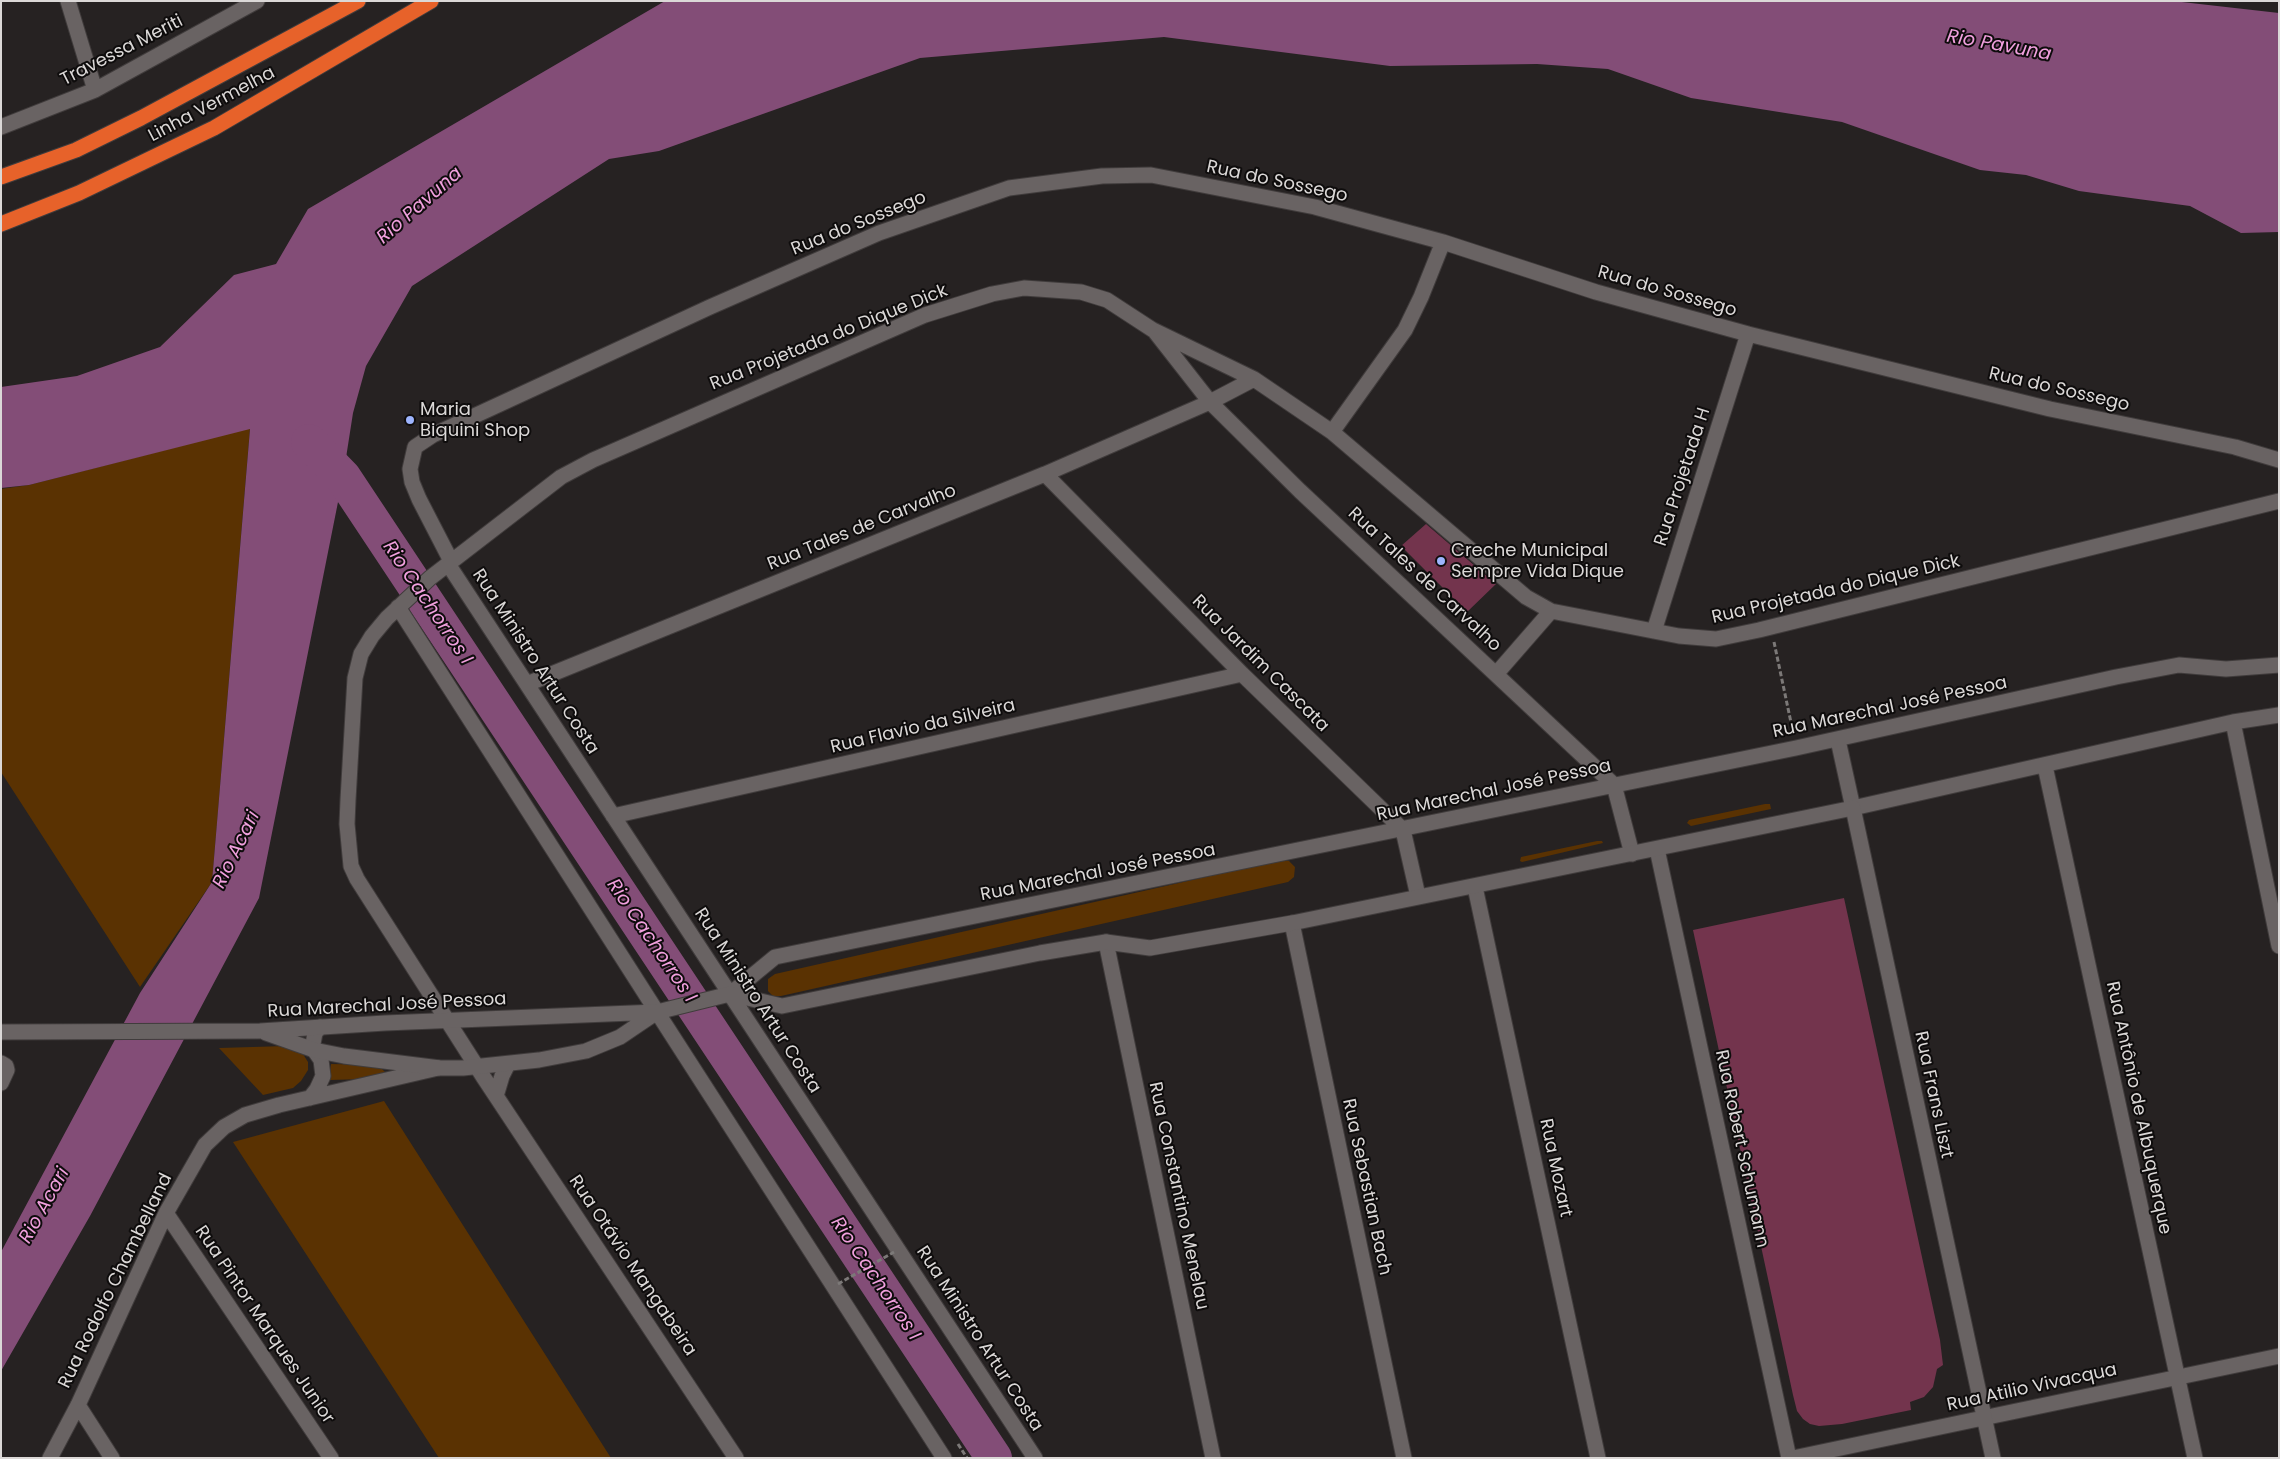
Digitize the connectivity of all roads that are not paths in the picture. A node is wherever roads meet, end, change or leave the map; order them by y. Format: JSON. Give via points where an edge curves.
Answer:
{"nodes":[{"id":1,"x":68,"y":1,"type":"edge"},
{"id":2,"x":257,"y":1,"type":"edge"},
{"id":3,"x":358,"y":1,"type":"edge"},
{"id":4,"x":431,"y":1,"type":"edge"},
{"id":5,"x":95,"y":90,"type":"junction"},
{"id":6,"x":1,"y":127,"type":"edge"},
{"id":7,"x":1,"y":177,"type":"edge"},
{"id":8,"x":1,"y":224,"type":"edge"},
{"id":9,"x":1443,"y":242,"type":"junction"},
{"id":10,"x":1153,"y":330,"type":"junction"},
{"id":11,"x":1748,"y":334,"type":"junction"},
{"id":12,"x":1254,"y":379,"type":"junction"},
{"id":13,"x":1210,"y":402,"type":"junction"},
{"id":14,"x":1332,"y":432,"type":"junction"},
{"id":15,"x":2279,"y":460,"type":"edge"},
{"id":16,"x":1044,"y":474,"type":"junction"},
{"id":17,"x":2279,"y":501,"type":"edge"},
{"id":18,"x":450,"y":563,"type":"junction"},
{"id":19,"x":430,"y":578,"type":"joint"},
{"id":20,"x":402,"y":602,"type":"junction"},
{"id":21,"x":1551,"y":610,"type":"junction"},
{"id":22,"x":1654,"y":630,"type":"junction"},
{"id":23,"x":2279,"y":665,"type":"edge"},
{"id":24,"x":1497,"y":673,"type":"junction"},
{"id":25,"x":1242,"y":674,"type":"junction"},
{"id":26,"x":527,"y":684,"type":"junction"},
{"id":27,"x":2279,"y":715,"type":"edge"},
{"id":28,"x":2232,"y":722,"type":"junction"},
{"id":29,"x":1838,"y":740,"type":"junction"},
{"id":30,"x":2045,"y":766,"type":"junction"},
{"id":31,"x":1614,"y":784,"type":"junction"},
{"id":32,"x":1853,"y":808,"type":"junction"},
{"id":33,"x":613,"y":816,"type":"junction"},
{"id":34,"x":1402,"y":830,"type":"junction"},
{"id":35,"x":1657,"y":849,"type":"junction"},
{"id":36,"x":1632,"y":854,"type":"junction"},
{"id":37,"x":1475,"y":887,"type":"junction"},
{"id":38,"x":1418,"y":896,"type":"junction"},
{"id":39,"x":1292,"y":923,"type":"junction"},
{"id":40,"x":1106,"y":942,"type":"junction"},
{"id":41,"x":2279,"y":946,"type":"edge"},
{"id":42,"x":730,"y":994,"type":"junction"},
{"id":43,"x":657,"y":1012,"type":"junction"},
{"id":44,"x":448,"y":1021,"type":"junction"},
{"id":45,"x":320,"y":1027,"type":"junction"},
{"id":46,"x":260,"y":1031,"type":"junction"},
{"id":47,"x":1,"y":1032,"type":"edge"},
{"id":48,"x":314,"y":1050,"type":"junction"},
{"id":49,"x":1,"y":1063,"type":"edge"},
{"id":50,"x":508,"y":1064,"type":"junction"},
{"id":51,"x":477,"y":1067,"type":"junction"},
{"id":52,"x":440,"y":1068,"type":"junction"},
{"id":53,"x":1,"y":1083,"type":"edge"},
{"id":54,"x":496,"y":1096,"type":"junction"},
{"id":55,"x":310,"y":1098,"type":"junction"},
{"id":56,"x":166,"y":1213,"type":"junction"},
{"id":57,"x":2279,"y":1356,"type":"edge"},
{"id":58,"x":2177,"y":1376,"type":"junction"},
{"id":59,"x":78,"y":1405,"type":"junction"},
{"id":60,"x":1983,"y":1418,"type":"junction"},
{"id":61,"x":50,"y":1458,"type":"edge"},
{"id":62,"x":112,"y":1458,"type":"edge"},
{"id":63,"x":331,"y":1458,"type":"edge"},
{"id":64,"x":736,"y":1458,"type":"edge"},
{"id":65,"x":944,"y":1458,"type":"edge"},
{"id":66,"x":1034,"y":1458,"type":"edge"},
{"id":67,"x":1213,"y":1458,"type":"edge"},
{"id":68,"x":1404,"y":1458,"type":"edge"},
{"id":69,"x":1598,"y":1458,"type":"edge"},
{"id":70,"x":1788,"y":1458,"type":"edge"},
{"id":71,"x":1793,"y":1458,"type":"edge"},
{"id":72,"x":1993,"y":1458,"type":"edge"},
{"id":73,"x":2195,"y":1458,"type":"edge"}],
"edges":[{"from":1,"to":5,"type":"street"},
{"from":2,"to":5,"type":"street","name":"Travessa Meriti"},
{"from":3,"to":7,"type":"highway","name":"Linha Vermelha","via":[[141,118],[76,150]]},
{"from":4,"to":8,"type":"highway","name":"Linha Vermelha","via":[[214,128],[78,193]]},
{"from":5,"to":6,"type":"street","name":"Travessa Meriti"},
{"from":9,"to":11,"type":"street","name":"Rua do Sossego","via":[[1596,292]]},
{"from":9,"to":14,"type":"street","via":[[1405,330]]},
{"from":9,"to":18,"type":"street","name":"Rua do Sossego","via":[[1316,207],[1151,175],[1102,176],[1009,188],[879,233],[710,306],[427,439],[416,447],[411,458],[412,482]]},
{"from":10,"to":12,"type":"street","name":"Rua Projetada do Dique Dick"},
{"from":10,"to":13,"type":"street","name":"Rua Tales de Carvalho"},
{"from":10,"to":18,"type":"street","name":"Rua Projetada do Dique Dick","via":[[1107,300],[1081,292],[1024,288],[992,294],[925,315],[561,476]]},
{"from":11,"to":15,"type":"street","name":"Rua do Sossego","via":[[2050,409],[2235,447]]},
{"from":11,"to":22,"type":"street","name":"Rua Projetada H"},
{"from":12,"to":13,"type":"street","name":"Rua Tales de Carvalho"},
{"from":12,"to":14,"type":"street","name":"Rua Projetada do Dique Dick"},
{"from":13,"to":16,"type":"street","name":"Rua Tales de Carvalho"},
{"from":13,"to":24,"type":"street","name":"Rua Tales de Carvalho","via":[[1300,491]]},
{"from":14,"to":21,"type":"street","name":"Rua Projetada do Dique Dick","via":[[1526,597]]},
{"from":16,"to":25,"type":"street","name":"Rua Jardim Cascata"},
{"from":16,"to":26,"type":"street","name":"Rua Tales de Carvalho"},
{"from":17,"to":22,"type":"street","name":"Rua Projetada do Dique Dick","via":[[1716,639]]},
{"from":18,"to":19,"type":"street","name":"Rua Projetada do Dique Dick"},
{"from":18,"to":26,"type":"street","name":"Rua Ministro Artur Costa"},
{"from":19,"to":20,"type":"street","name":"Rua Otávio Mangabeira"},
{"from":20,"to":43,"type":"street"},
{"from":20,"to":44,"type":"street","name":"Rua Otávio Mangabeira","via":[[372,636],[361,654],[355,678],[348,847],[357,879]]},
{"from":21,"to":22,"type":"street","name":"Rua Projetada do Dique Dick"},
{"from":21,"to":24,"type":"street"},
{"from":23,"to":29,"type":"street","name":"Rua Marechal José Pessoa","via":[[2226,669],[2179,665]]},
{"from":24,"to":31,"type":"street","name":"Rua Tales de Carvalho"},
{"from":25,"to":33,"type":"street","name":"Rua Flavio da Silveira"},
{"from":25,"to":34,"type":"street","name":"Rua Jardim Cascata"},
{"from":26,"to":33,"type":"street","name":"Rua Ministro Artur Costa"},
{"from":27,"to":28,"type":"street","name":"Rua Marechal José Pessoa"},
{"from":28,"to":30,"type":"street","name":"Rua Marechal José Pessoa"},
{"from":28,"to":41,"type":"street"},
{"from":29,"to":31,"type":"street","name":"Rua Marechal José Pessoa"},
{"from":29,"to":32,"type":"street","name":"Rua Frans Liszt"},
{"from":30,"to":32,"type":"street","name":"Rua Marechal José Pessoa"},
{"from":30,"to":58,"type":"street","name":"Rua Antônio de Albuquerque"},
{"from":31,"to":34,"type":"street","name":"Rua Marechal José Pessoa"},
{"from":31,"to":36,"type":"street"},
{"from":32,"to":35,"type":"street","name":"Rua Marechal José Pessoa"},
{"from":32,"to":60,"type":"street","name":"Rua Frans Liszt"},
{"from":33,"to":42,"type":"street","name":"Rua Ministro Artur Costa"},
{"from":34,"to":38,"type":"street"},
{"from":34,"to":42,"type":"street","name":"Rua Marechal José Pessoa","via":[[775,957]]},
{"from":35,"to":36,"type":"street","name":"Rua Marechal José Pessoa"},
{"from":35,"to":70,"type":"street","name":"Rua Robert Schumann"},
{"from":36,"to":37,"type":"street","name":"Rua Marechal José Pessoa"},
{"from":37,"to":38,"type":"street","name":"Rua Marechal José Pessoa"},
{"from":37,"to":69,"type":"street","name":"Rua Mozart"},
{"from":38,"to":39,"type":"street","name":"Rua Marechal José Pessoa"},
{"from":39,"to":40,"type":"street","name":"Rua Marechal José Pessoa","via":[[1150,948]]},
{"from":39,"to":68,"type":"street","name":"Rua Sebastian Bach"},
{"from":40,"to":42,"type":"street","name":"Rua Marechal José Pessoa","via":[[782,1006]]},
{"from":40,"to":67,"type":"street","name":"Rua Constantino Menelau"},
{"from":42,"to":43,"type":"street","name":"Rua Marechal José Pessoa"},
{"from":42,"to":66,"type":"street","name":"Rua Ministro Artur Costa"},
{"from":43,"to":44,"type":"street","name":"Rua Marechal José Pessoa"},
{"from":43,"to":50,"type":"street","name":"Rua Marechal José Pessoa","via":[[601,1046],[556,1058]]},
{"from":43,"to":65,"type":"street"},
{"from":44,"to":45,"type":"street","name":"Rua Marechal José Pessoa"},
{"from":44,"to":51,"type":"street","name":"Rua Otávio Mangabeira"},
{"from":45,"to":46,"type":"street","name":"Rua Marechal José Pessoa"},
{"from":45,"to":48,"type":"street","via":[[313,1038]]},
{"from":46,"to":47,"type":"street"},
{"from":46,"to":48,"type":"street","name":"Rua Marechal José Pessoa"},
{"from":48,"to":52,"type":"street","name":"Rua Marechal José Pessoa"},
{"from":48,"to":55,"type":"street","via":[[321,1060],[323,1076]]},
{"from":49,"to":53,"type":"street","via":[[7,1070]]},
{"from":50,"to":51,"type":"street","name":"Rua Marechal José Pessoa"},
{"from":50,"to":54,"type":"street"},
{"from":51,"to":52,"type":"street","name":"Rua Marechal José Pessoa"},
{"from":51,"to":54,"type":"street","name":"Rua Otávio Mangabeira"},
{"from":52,"to":55,"type":"street","name":"Rua Rodolfo Chambelland"},
{"from":54,"to":64,"type":"street","name":"Rua Otávio Mangabeira"},
{"from":55,"to":56,"type":"street","name":"Rua Rodolfo Chambelland","via":[[244,1115],[224,1127],[205,1145]]},
{"from":56,"to":59,"type":"street","name":"Rua Rodolfo Chambelland"},
{"from":56,"to":63,"type":"street","name":"Rua Pintor Marques Junior"},
{"from":57,"to":58,"type":"street","name":"Rua Atilio Vivacqua"},
{"from":58,"to":60,"type":"street","name":"Rua Atilio Vivacqua"},
{"from":58,"to":73,"type":"street","name":"Rua Antônio de Albuquerque"},
{"from":59,"to":61,"type":"street","name":"Rua Rodolfo Chambelland"},
{"from":59,"to":62,"type":"street"},
{"from":60,"to":71,"type":"street","name":"Rua Atilio Vivacqua"},
{"from":60,"to":72,"type":"street","name":"Rua Frans Liszt"}]}
